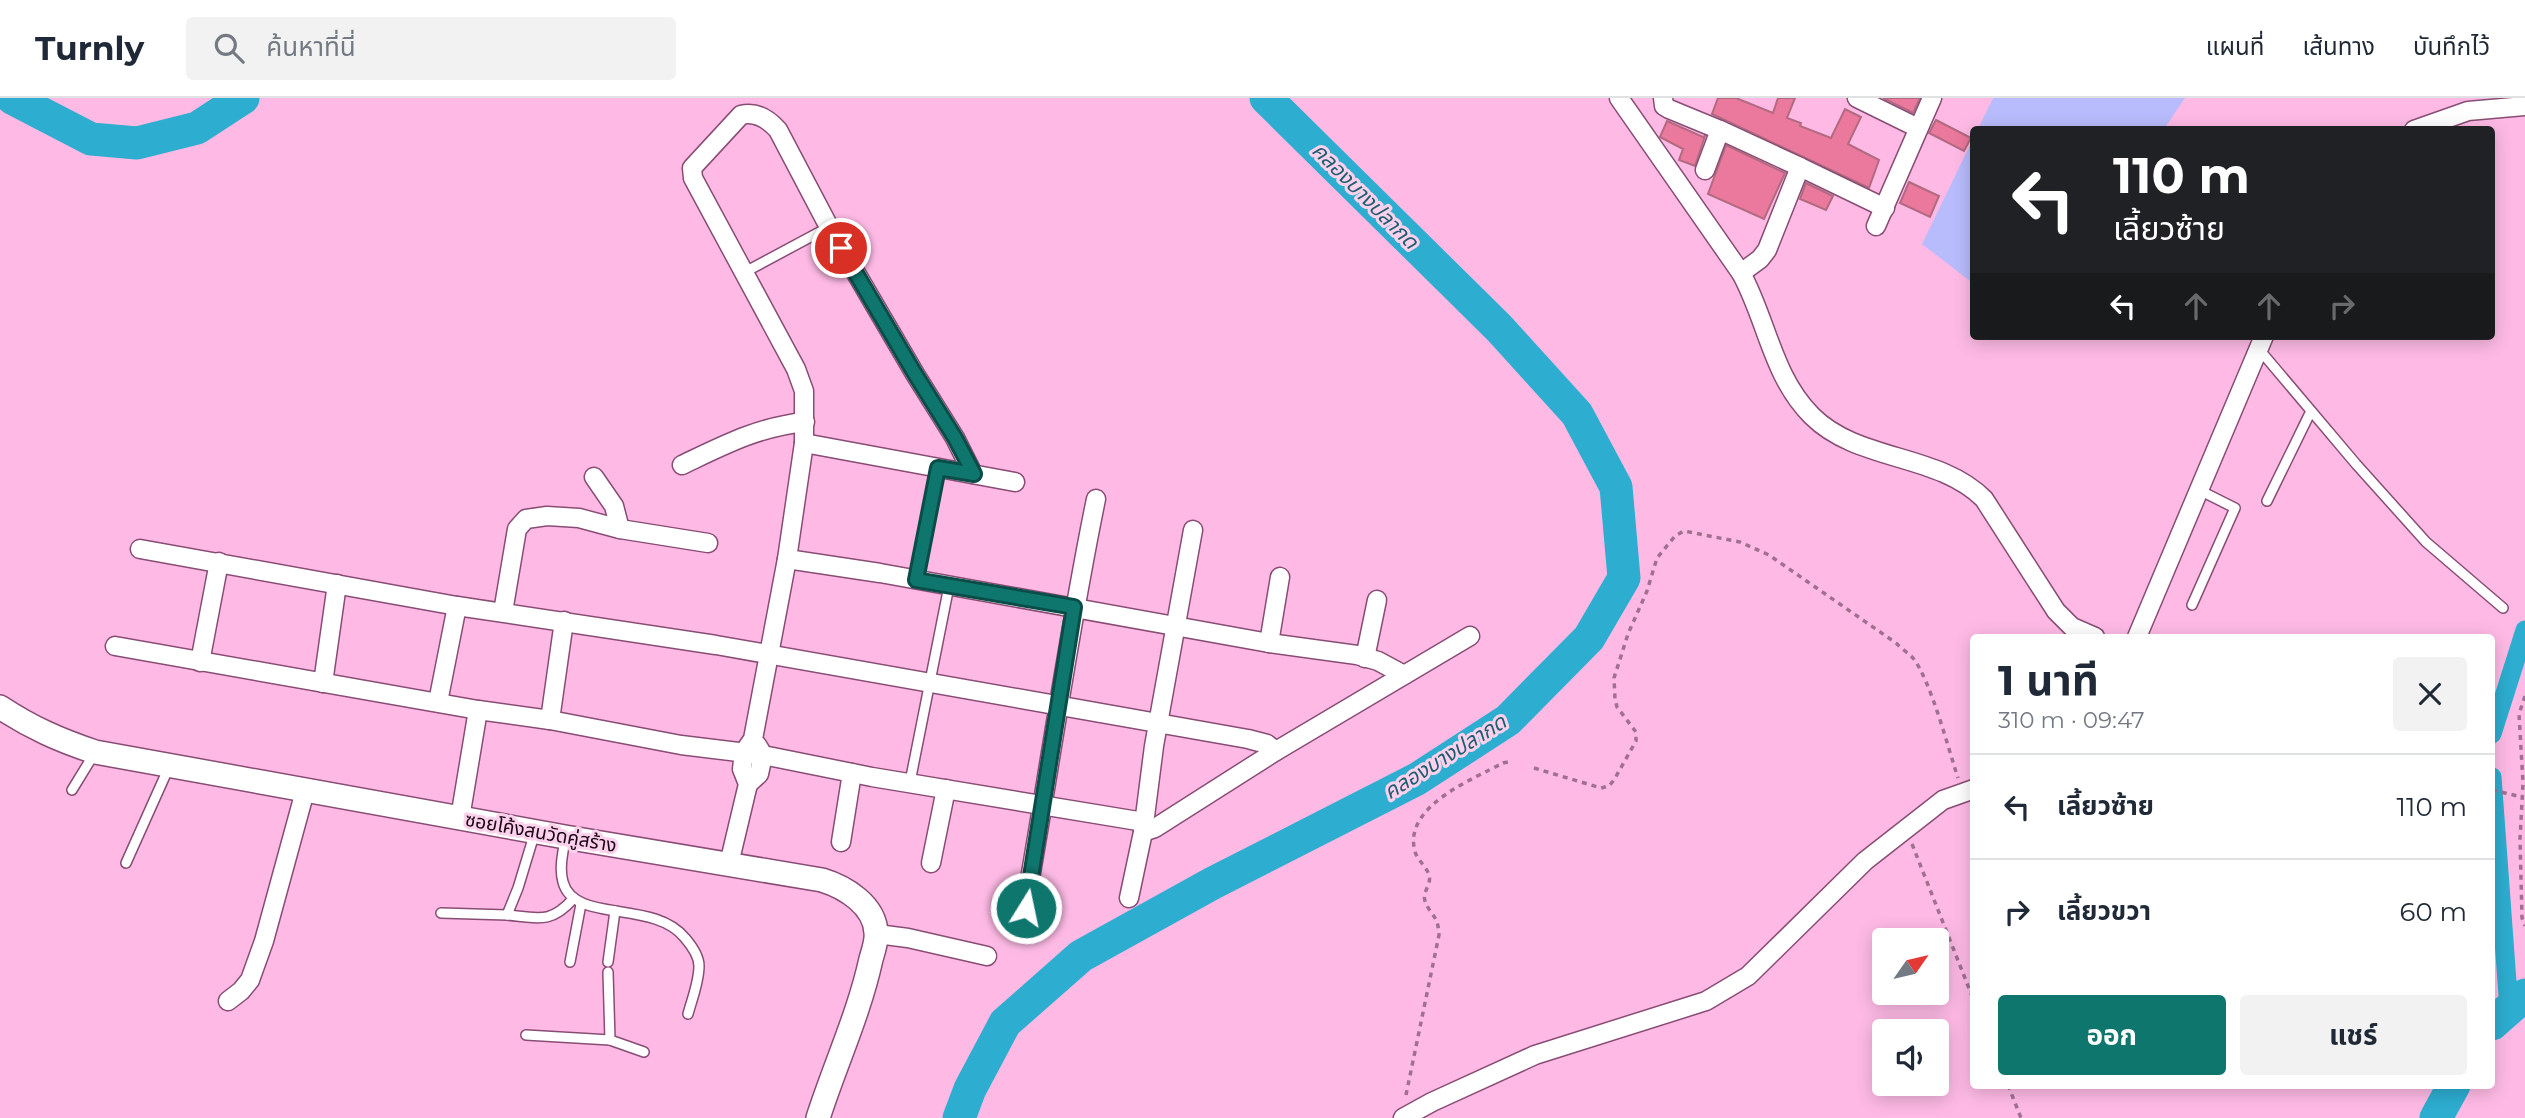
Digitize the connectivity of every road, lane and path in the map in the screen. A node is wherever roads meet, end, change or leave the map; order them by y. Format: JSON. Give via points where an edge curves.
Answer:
{"nodes":[{"id":1,"x":1619,"y":98,"type":"edge"},
{"id":2,"x":1662,"y":98,"type":"edge"},
{"id":3,"x":1857,"y":98,"type":"edge"},
{"id":4,"x":1932,"y":98,"type":"edge"},
{"id":5,"x":2525,"y":106,"type":"edge"},
{"id":6,"x":2425,"y":126,"type":"edge"},
{"id":7,"x":1918,"y":128,"type":"junction"},
{"id":8,"x":1720,"y":130,"type":"junction"},
{"id":9,"x":1800,"y":167,"type":"junction"},
{"id":10,"x":1705,"y":170,"type":"dead end"},
{"id":11,"x":1885,"y":208,"type":"junction"},
{"id":12,"x":1876,"y":226,"type":"dead end"},
{"id":13,"x":829,"y":227,"type":"junction"},
{"id":14,"x":745,"y":272,"type":"junction"},
{"id":15,"x":1741,"y":273,"type":"junction"},
{"id":16,"x":2261,"y":342,"type":"edge"},
{"id":17,"x":2311,"y":411,"type":"junction"},
{"id":18,"x":805,"y":422,"type":"junction"},
{"id":19,"x":804,"y":443,"type":"junction"},
{"id":20,"x":682,"y":466,"type":"dead end"},
{"id":21,"x":938,"y":468,"type":"junction"},
{"id":22,"x":974,"y":474,"type":"junction"},
{"id":23,"x":594,"y":477,"type":"dead end"},
{"id":24,"x":1015,"y":482,"type":"dead end"},
{"id":25,"x":2199,"y":490,"type":"junction"},
{"id":26,"x":1096,"y":499,"type":"dead end"},
{"id":27,"x":2267,"y":501,"type":"dead end"},
{"id":28,"x":620,"y":529,"type":"junction"},
{"id":29,"x":1193,"y":530,"type":"dead end"},
{"id":30,"x":708,"y":543,"type":"dead end"},
{"id":31,"x":140,"y":549,"type":"dead end"},
{"id":32,"x":786,"y":559,"type":"junction"},
{"id":33,"x":219,"y":562,"type":"junction"},
{"id":34,"x":1280,"y":577,"type":"dead end"},
{"id":35,"x":916,"y":580,"type":"junction"},
{"id":36,"x":337,"y":584,"type":"junction"},
{"id":37,"x":949,"y":586,"type":"junction"},
{"id":38,"x":1377,"y":600,"type":"dead end"},
{"id":39,"x":2192,"y":605,"type":"dead end"},
{"id":40,"x":457,"y":606,"type":"junction"},
{"id":41,"x":1074,"y":607,"type":"junction"},
{"id":42,"x":2503,"y":608,"type":"dead end"},
{"id":43,"x":503,"y":612,"type":"junction"},
{"id":44,"x":564,"y":621,"type":"junction"},
{"id":45,"x":1175,"y":626,"type":"junction"},
{"id":46,"x":2088,"y":634,"type":"edge"},
{"id":47,"x":2138,"y":634,"type":"edge"},
{"id":48,"x":1470,"y":635,"type":"dead end"},
{"id":49,"x":1269,"y":643,"type":"junction"},
{"id":50,"x":115,"y":646,"type":"dead end"},
{"id":51,"x":770,"y":656,"type":"junction"},
{"id":52,"x":1365,"y":657,"type":"junction"},
{"id":53,"x":200,"y":662,"type":"junction"},
{"id":54,"x":1404,"y":675,"type":"junction"},
{"id":55,"x":323,"y":682,"type":"junction"},
{"id":56,"x":928,"y":682,"type":"junction"},
{"id":57,"x":2525,"y":696,"type":"edge"},
{"id":58,"x":438,"y":702,"type":"junction"},
{"id":59,"x":1060,"y":705,"type":"junction"},
{"id":60,"x":0,"y":706,"type":"edge"},
{"id":61,"x":478,"y":710,"type":"junction"},
{"id":62,"x":550,"y":720,"type":"junction"},
{"id":63,"x":1158,"y":723,"type":"junction"},
{"id":64,"x":748,"y":746,"type":"junction"},
{"id":65,"x":1276,"y":751,"type":"junction"},
{"id":66,"x":95,"y":752,"type":"junction"},
{"id":67,"x":763,"y":754,"type":"junction"},
{"id":68,"x":1512,"y":761,"type":"dead end"},
{"id":69,"x":169,"y":766,"type":"junction"},
{"id":70,"x":1534,"y":768,"type":"dead end"},
{"id":71,"x":852,"y":773,"type":"junction"},
{"id":72,"x":910,"y":782,"type":"junction"},
{"id":73,"x":748,"y":784,"type":"junction"},
{"id":74,"x":946,"y":789,"type":"junction"},
{"id":75,"x":72,"y":790,"type":"dead end"},
{"id":76,"x":305,"y":791,"type":"junction"},
{"id":77,"x":1968,"y":791,"type":"edge"},
{"id":78,"x":2495,"y":791,"type":"edge"},
{"id":79,"x":2520,"y":797,"type":"junction"},
{"id":80,"x":1043,"y":804,"type":"junction"},
{"id":81,"x":460,"y":818,"type":"junction"},
{"id":82,"x":1143,"y":827,"type":"junction"},
{"id":83,"x":1907,"y":829,"type":"junction"},
{"id":84,"x":536,"y":831,"type":"junction"},
{"id":85,"x":565,"y":837,"type":"junction"},
{"id":86,"x":841,"y":842,"type":"dead end"},
{"id":87,"x":126,"y":863,"type":"dead end"},
{"id":88,"x":931,"y":863,"type":"dead end"},
{"id":89,"x":729,"y":864,"type":"junction"},
{"id":90,"x":1129,"y":898,"type":"dead end"},
{"id":91,"x":577,"y":901,"type":"junction"},
{"id":92,"x":1026,"y":908,"type":"dead end"},
{"id":93,"x":615,"y":911,"type":"junction"},
{"id":94,"x":441,"y":913,"type":"dead end"},
{"id":95,"x":508,"y":915,"type":"junction"},
{"id":96,"x":2525,"y":926,"type":"edge"},
{"id":97,"x":877,"y":933,"type":"junction"},
{"id":98,"x":987,"y":956,"type":"dead end"},
{"id":99,"x":570,"y":962,"type":"dead end"},
{"id":100,"x":1970,"y":991,"type":"edge"},
{"id":101,"x":228,"y":1001,"type":"dead end"},
{"id":102,"x":688,"y":1014,"type":"dead end"},
{"id":103,"x":526,"y":1035,"type":"dead end"},
{"id":104,"x":610,"y":1040,"type":"junction"},
{"id":105,"x":644,"y":1052,"type":"dead end"},
{"id":106,"x":2010,"y":1089,"type":"edge"},
{"id":107,"x":1411,"y":1113,"type":"edge"},
{"id":108,"x":818,"y":1118,"type":"edge"},
{"id":109,"x":2021,"y":1118,"type":"edge"}],
"edges":[{"from":1,"to":15,"type":"street"},
{"from":2,"to":8,"type":"street","via":[[1669,109]]},
{"from":3,"to":7,"type":"street"},
{"from":4,"to":7,"type":"street"},
{"from":5,"to":6,"type":"street","via":[[2468,111]]},
{"from":7,"to":11,"type":"street"},
{"from":8,"to":9,"type":"street"},
{"from":8,"to":10,"type":"street"},
{"from":9,"to":11,"type":"street"},
{"from":9,"to":15,"type":"street","via":[[1768,250]]},
{"from":11,"to":12,"type":"street"},
{"from":13,"to":14,"type":"lane"},
{"from":13,"to":14,"type":"street","via":[[778,130],[757,116],[741,115],[692,168],[693,178]]},
{"from":13,"to":22,"type":"street"},
{"from":14,"to":18,"type":"street","via":[[796,369],[804,391]]},
{"from":15,"to":46,"type":"street","via":[[1784,380],[1812,417],[1828,430],[1864,446],[1970,484],[2056,611],[2072,627]]},
{"from":16,"to":17,"type":"lane"},
{"from":16,"to":25,"type":"street"},
{"from":17,"to":27,"type":"lane"},
{"from":17,"to":42,"type":"lane","via":[[2426,542]]},
{"from":18,"to":19,"type":"street"},
{"from":18,"to":20,"type":"street","via":[[776,425],[740,437]]},
{"from":19,"to":21,"type":"street"},
{"from":19,"to":32,"type":"street"},
{"from":21,"to":22,"type":"street"},
{"from":21,"to":35,"type":"lane"},
{"from":22,"to":24,"type":"street"},
{"from":23,"to":28,"type":"street","via":[[614,506]]},
{"from":25,"to":39,"type":"lane","via":[[2235,508]]},
{"from":25,"to":47,"type":"street"},
{"from":26,"to":41,"type":"street"},
{"from":28,"to":30,"type":"street"},
{"from":28,"to":43,"type":"street","via":[[579,518],[526,519],[517,529]]},
{"from":29,"to":45,"type":"street"},
{"from":31,"to":33,"type":"street"},
{"from":32,"to":35,"type":"street"},
{"from":32,"to":51,"type":"street"},
{"from":33,"to":36,"type":"street"},
{"from":33,"to":53,"type":"street"},
{"from":34,"to":49,"type":"street"},
{"from":35,"to":37,"type":"street"},
{"from":36,"to":40,"type":"street"},
{"from":36,"to":55,"type":"street"},
{"from":37,"to":41,"type":"street"},
{"from":37,"to":56,"type":"lane"},
{"from":38,"to":52,"type":"street"},
{"from":40,"to":43,"type":"street"},
{"from":40,"to":58,"type":"street"},
{"from":41,"to":45,"type":"street"},
{"from":41,"to":59,"type":"street"},
{"from":43,"to":44,"type":"street"},
{"from":44,"to":51,"type":"street"},
{"from":44,"to":62,"type":"street"},
{"from":45,"to":49,"type":"street"},
{"from":45,"to":63,"type":"street"},
{"from":48,"to":54,"type":"street"},
{"from":49,"to":52,"type":"street"},
{"from":50,"to":53,"type":"street"},
{"from":51,"to":56,"type":"street"},
{"from":51,"to":64,"type":"street"},
{"from":52,"to":54,"type":"street"},
{"from":53,"to":55,"type":"street"},
{"from":54,"to":65,"type":"street"},
{"from":55,"to":58,"type":"street"},
{"from":56,"to":59,"type":"street"},
{"from":56,"to":72,"type":"lane"},
{"from":57,"to":79,"type":"path","via":[[2519,714]]},
{"from":58,"to":61,"type":"street"},
{"from":59,"to":63,"type":"street"},
{"from":59,"to":80,"type":"street"},
{"from":60,"to":66,"type":"street","name":"ซอยโค้งสนวัดคู่สร้าง","via":[[33,728]]},
{"from":61,"to":62,"type":"street"},
{"from":61,"to":81,"type":"street"},
{"from":62,"to":64,"type":"street","via":[[681,745]]},
{"from":63,"to":65,"type":"street","via":[[1248,738]]},
{"from":63,"to":82,"type":"street"},
{"from":64,"to":67,"type":"street"},
{"from":64,"to":73,"type":"street","via":[[742,769]]},
{"from":65,"to":82,"type":"street","via":[[1155,828]]},
{"from":66,"to":69,"type":"street","name":"ซอยโค้งสนวัดคู่สร้าง"},
{"from":66,"to":75,"type":"lane"},
{"from":67,"to":71,"type":"street"},
{"from":67,"to":73,"type":"street","via":[[759,774]]},
{"from":68,"to":107,"type":"path","via":[[1444,795],[1423,814],[1416,830],[1413,846],[1430,879],[1425,901],[1438,923],[1439,935]]},
{"from":69,"to":76,"type":"street","name":"ซอยโค้งสนวัดคู่สร้าง"},
{"from":69,"to":87,"type":"lane"},
{"from":70,"to":77,"type":"path","via":[[1601,788],[1614,780],[1636,741],[1636,732],[1615,699],[1614,678],[1657,558],[1684,531],[1740,542],[1769,555],[1913,658]]},
{"from":71,"to":72,"type":"street"},
{"from":71,"to":86,"type":"street"},
{"from":72,"to":74,"type":"street"},
{"from":73,"to":89,"type":"street"},
{"from":74,"to":80,"type":"street"},
{"from":74,"to":88,"type":"street"},
{"from":76,"to":81,"type":"street","name":"ซอยโค้งสนวัดคู่สร้าง"},
{"from":76,"to":101,"type":"street","via":[[264,942],[250,980]]},
{"from":77,"to":83,"type":"street","via":[[1943,800]]},
{"from":78,"to":79,"type":"path"},
{"from":79,"to":96,"type":"path"},
{"from":80,"to":82,"type":"street"},
{"from":80,"to":92,"type":"street"},
{"from":81,"to":84,"type":"street","name":"ซอยโค้งสนวัดคู่สร้าง"},
{"from":82,"to":90,"type":"street"},
{"from":83,"to":100,"type":"path"},
{"from":83,"to":107,"type":"street","via":[[1865,861],[1748,976],[1706,1001],[1535,1055]]},
{"from":84,"to":85,"type":"street","name":"ซอยโค้งสนวัดคู่สร้าง"},
{"from":84,"to":95,"type":"lane"},
{"from":85,"to":89,"type":"street","name":"ซอยโค้งสนวัดคู่สร้าง"},
{"from":85,"to":91,"type":"lane","via":[[563,883]]},
{"from":89,"to":97,"type":"street","name":"ซอยโค้งสนวัดคู่สร้าง","via":[[838,884],[867,908]]},
{"from":91,"to":93,"type":"lane"},
{"from":91,"to":95,"type":"lane","via":[[543,919]]},
{"from":91,"to":99,"type":"lane"},
{"from":93,"to":102,"type":"lane","via":[[666,922],[689,943],[699,965]]},
{"from":93,"to":104,"type":"lane","via":[[608,967]]},
{"from":94,"to":95,"type":"lane"},
{"from":97,"to":98,"type":"street"},
{"from":97,"to":108,"type":"street","via":[[867,978]]},
{"from":103,"to":104,"type":"lane"},
{"from":104,"to":105,"type":"lane"},
{"from":106,"to":109,"type":"path"}]}
